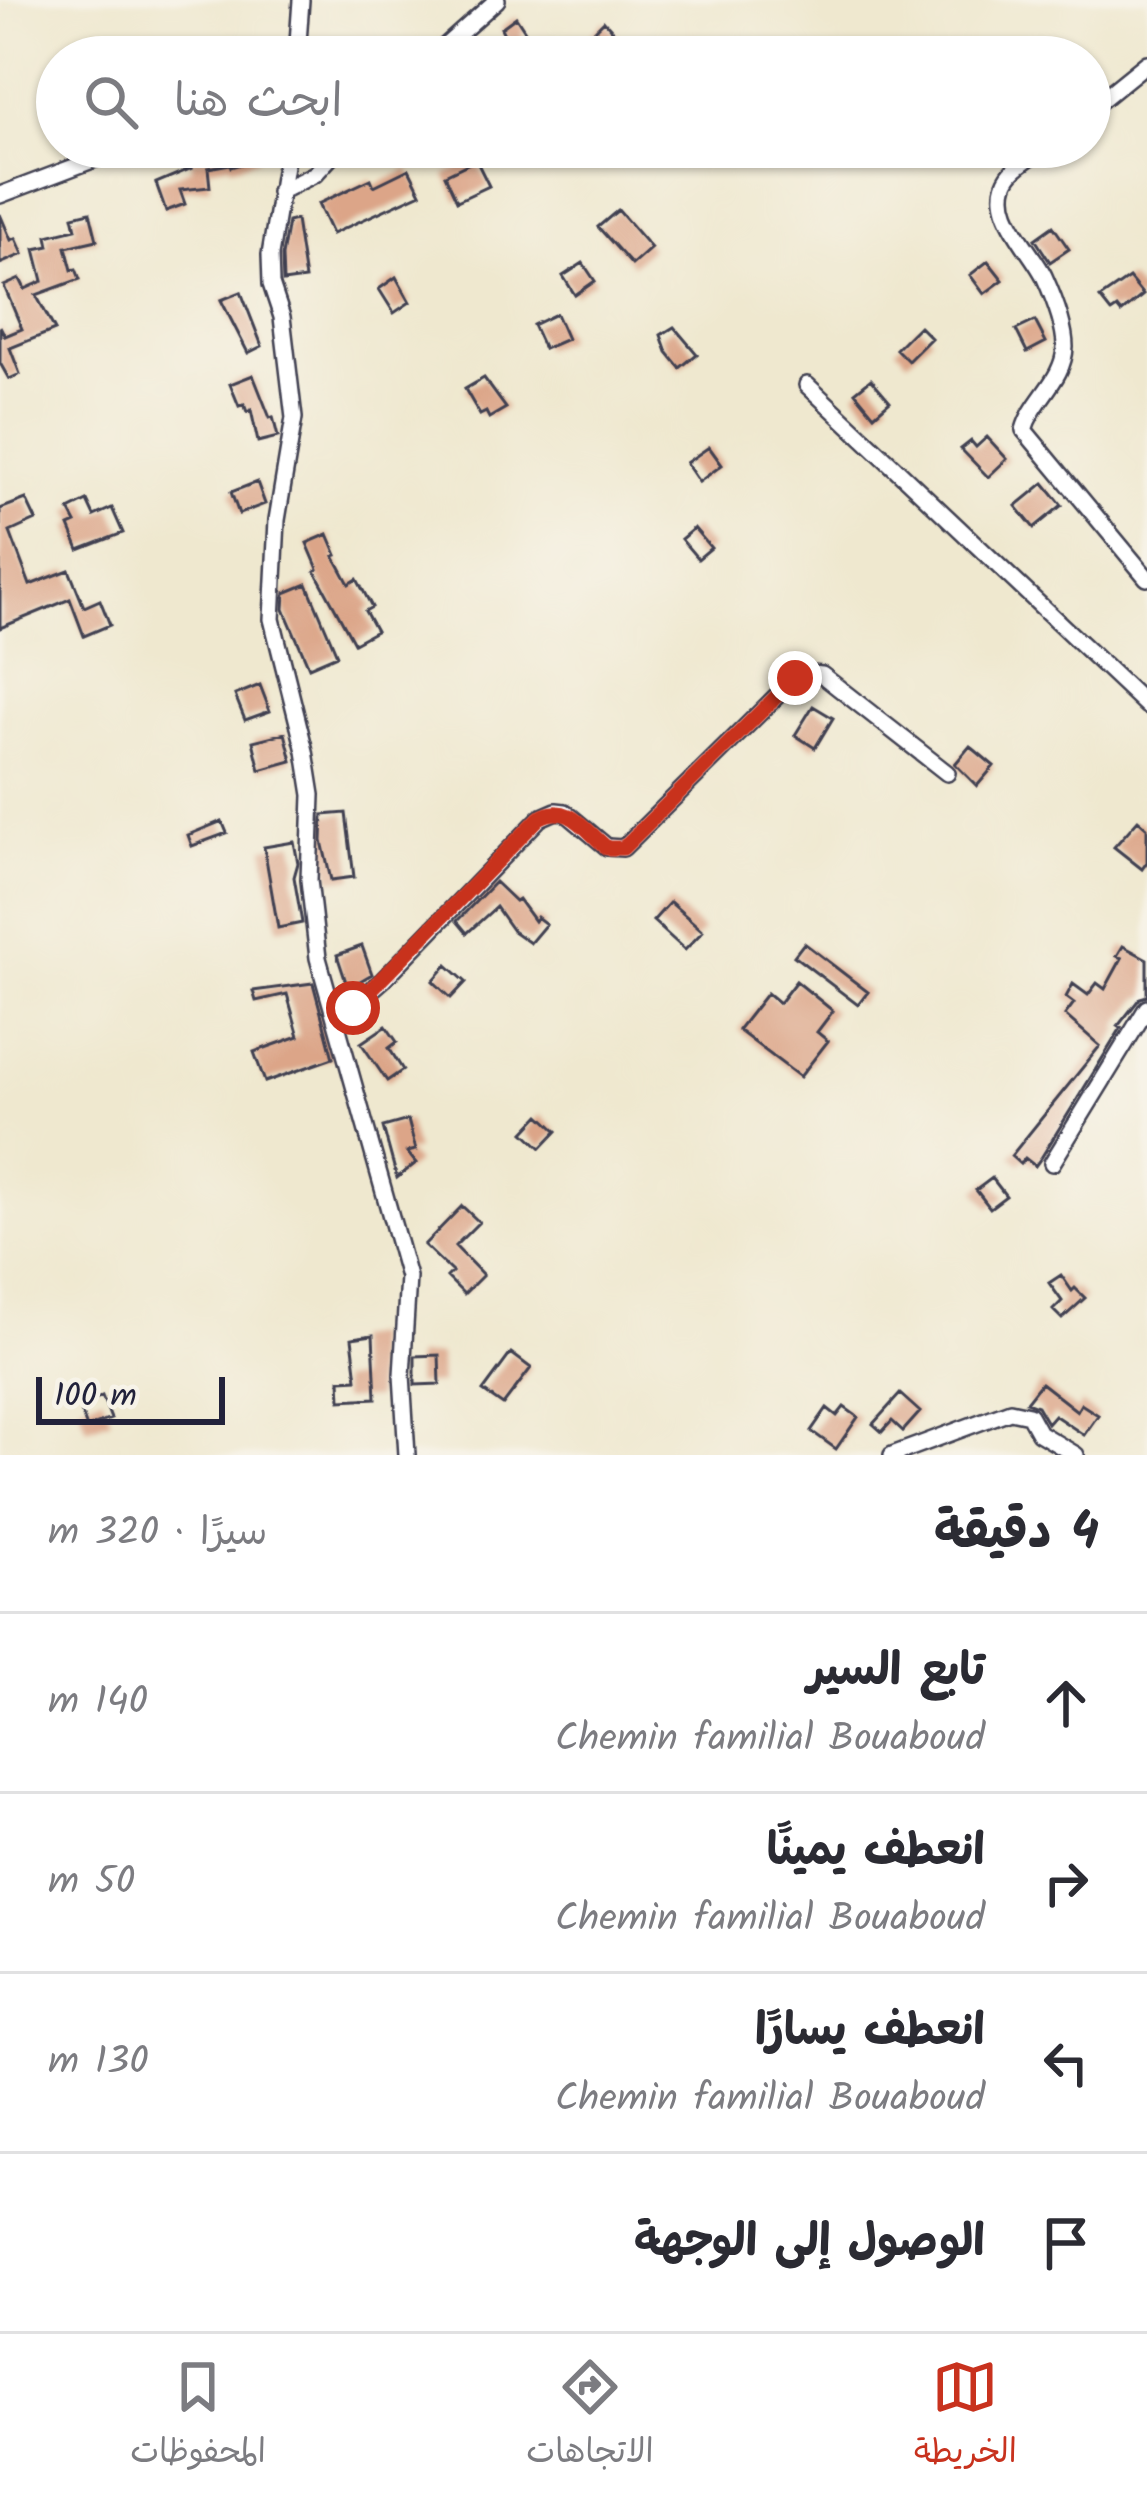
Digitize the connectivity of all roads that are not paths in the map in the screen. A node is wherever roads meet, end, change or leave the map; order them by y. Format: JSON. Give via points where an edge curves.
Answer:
{"nodes":[{"id":1,"x":301,"y":0,"type":"edge"},
{"id":2,"x":497,"y":0,"type":"edge"},
{"id":3,"x":298,"y":36,"type":"edge"},
{"id":4,"x":457,"y":36,"type":"edge"},
{"id":5,"x":1147,"y":63,"type":"edge"},
{"id":6,"x":1111,"y":92,"type":"edge"},
{"id":7,"x":70,"y":168,"type":"edge"},
{"id":8,"x":284,"y":168,"type":"edge"},
{"id":9,"x":321,"y":168,"type":"edge"},
{"id":10,"x":1018,"y":168,"type":"edge"},
{"id":11,"x":279,"y":192,"type":"junction"},
{"id":12,"x":0,"y":194,"type":"edge"},
{"id":13,"x":807,"y":385,"type":"dead end"},
{"id":14,"x":1147,"y":578,"type":"edge"},
{"id":15,"x":1147,"y":706,"type":"edge"},
{"id":16,"x":947,"y":773,"type":"dead end"},
{"id":17,"x":1147,"y":1008,"type":"edge"},
{"id":18,"x":337,"y":1020,"type":"junction"},
{"id":19,"x":1052,"y":1163,"type":"dead end"},
{"id":20,"x":407,"y":1455,"type":"edge"},
{"id":21,"x":892,"y":1455,"type":"edge"},
{"id":22,"x":1076,"y":1455,"type":"edge"}],
"edges":[{"from":1,"to":3,"type":"street"},
{"from":2,"to":4,"type":"street"},
{"from":5,"to":6,"type":"street"},
{"from":7,"to":12,"type":"street"},
{"from":8,"to":11,"type":"street"},
{"from":9,"to":11,"type":"street"},
{"from":10,"to":14,"type":"street","via":[[1002,191],[1005,209],[1043,275],[1065,346],[1024,430]]},
{"from":11,"to":18,"type":"street","via":[[271,284],[294,418],[272,619],[305,751],[311,919]]},
{"from":13,"to":15,"type":"street"},
{"from":16,"to":18,"type":"street","via":[[822,675],[800,673],[623,848],[607,848],[565,812],[539,818]]},
{"from":17,"to":19,"type":"street"},
{"from":18,"to":20,"type":"street","via":[[408,1277]]},
{"from":21,"to":22,"type":"street","via":[[1010,1411],[1029,1415],[1039,1432]]}]}
